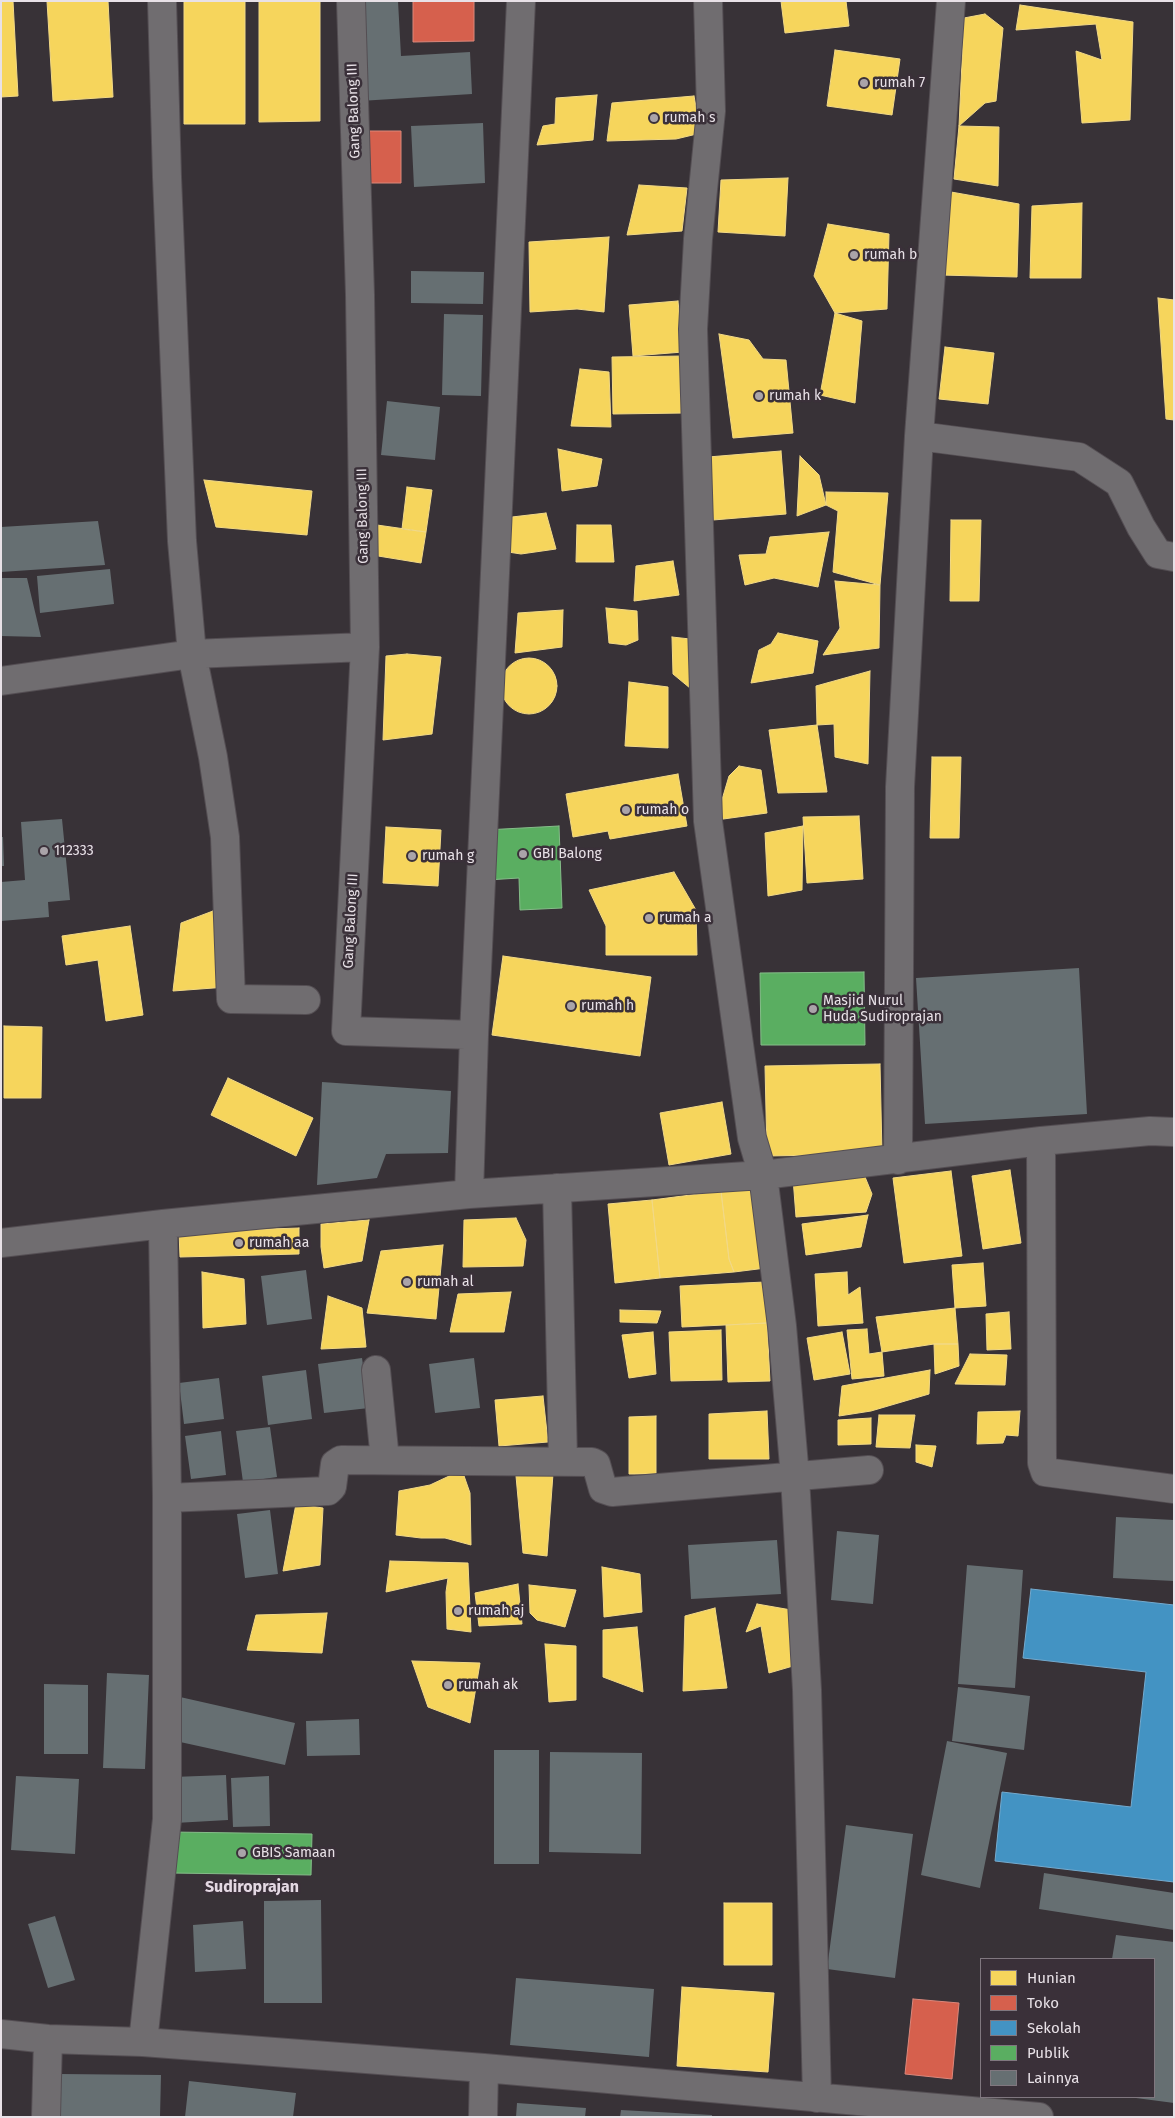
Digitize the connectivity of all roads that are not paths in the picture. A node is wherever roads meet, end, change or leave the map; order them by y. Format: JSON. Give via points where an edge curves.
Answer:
{"nodes":[{"id":1,"x":162,"y":1,"type":"edge"},
{"id":2,"x":351,"y":1,"type":"edge"},
{"id":3,"x":521,"y":1,"type":"edge"},
{"id":4,"x":708,"y":1,"type":"edge"},
{"id":5,"x":951,"y":1,"type":"edge"},
{"id":6,"x":919,"y":436,"type":"junction"},
{"id":7,"x":1174,"y":558,"type":"edge"},
{"id":8,"x":365,"y":647,"type":"junction"},
{"id":9,"x":192,"y":654,"type":"junction"},
{"id":10,"x":1,"y":681,"type":"edge"},
{"id":11,"x":306,"y":1000,"type":"dead end"},
{"id":12,"x":474,"y":1035,"type":"junction"},
{"id":13,"x":1174,"y":1132,"type":"edge"},
{"id":14,"x":1041,"y":1142,"type":"junction"},
{"id":15,"x":898,"y":1160,"type":"junction"},
{"id":16,"x":763,"y":1175,"type":"junction"},
{"id":17,"x":557,"y":1188,"type":"junction"},
{"id":18,"x":469,"y":1194,"type":"junction"},
{"id":19,"x":163,"y":1224,"type":"junction"},
{"id":20,"x":1,"y":1243,"type":"edge"},
{"id":21,"x":376,"y":1370,"type":"dead end"},
{"id":22,"x":385,"y":1460,"type":"junction"},
{"id":23,"x":563,"y":1461,"type":"junction"},
{"id":24,"x":869,"y":1470,"type":"dead end"},
{"id":25,"x":795,"y":1477,"type":"junction"},
{"id":26,"x":1174,"y":1489,"type":"edge"},
{"id":27,"x":168,"y":1498,"type":"junction"},
{"id":28,"x":1,"y":2034,"type":"edge"},
{"id":29,"x":48,"y":2039,"type":"junction"},
{"id":30,"x":143,"y":2042,"type":"junction"},
{"id":31,"x":484,"y":2068,"type":"junction"},
{"id":32,"x":817,"y":2098,"type":"junction"},
{"id":33,"x":46,"y":2117,"type":"edge"},
{"id":34,"x":483,"y":2117,"type":"edge"},
{"id":35,"x":1039,"y":2117,"type":"edge"}],
"edges":[{"from":1,"to":9,"type":"street","via":[[175,408]]},
{"from":2,"to":8,"type":"street","name":"Gang Balong III"},
{"from":3,"to":12,"type":"street"},
{"from":4,"to":16,"type":"street","via":[[711,111],[693,330],[708,821],[752,1138]]},
{"from":5,"to":6,"type":"street"},
{"from":6,"to":7,"type":"street","via":[[1079,457],[1119,483],[1158,554]]},
{"from":6,"to":15,"type":"street","via":[[900,787]]},
{"from":8,"to":9,"type":"street"},
{"from":8,"to":12,"type":"street","name":"Gang Balong III","via":[[346,1030]]},
{"from":9,"to":10,"type":"street"},
{"from":9,"to":11,"type":"street","via":[[225,837],[231,999]]},
{"from":12,"to":18,"type":"street"},
{"from":13,"to":14,"type":"street","via":[[1150,1131]]},
{"from":14,"to":15,"type":"street"},
{"from":14,"to":26,"type":"street","via":[[1042,1463],[1045,1472]]},
{"from":15,"to":16,"type":"street"},
{"from":16,"to":17,"type":"street"},
{"from":16,"to":25,"type":"street","via":[[782,1326]]},
{"from":17,"to":18,"type":"street"},
{"from":17,"to":23,"type":"street"},
{"from":18,"to":19,"type":"street"},
{"from":19,"to":20,"type":"street"},
{"from":19,"to":27,"type":"street"},
{"from":21,"to":22,"type":"street"},
{"from":22,"to":23,"type":"street"},
{"from":22,"to":27,"type":"street","via":[[337,1461],[332,1487],[328,1491]]},
{"from":23,"to":25,"type":"street","via":[[596,1464],[603,1490],[612,1492]]},
{"from":24,"to":25,"type":"street"},
{"from":25,"to":32,"type":"street","via":[[806,1690]]},
{"from":27,"to":30,"type":"street","via":[[167,1820]]},
{"from":28,"to":29,"type":"street"},
{"from":29,"to":30,"type":"street"},
{"from":29,"to":33,"type":"street"},
{"from":30,"to":31,"type":"street"},
{"from":31,"to":32,"type":"street"},
{"from":31,"to":34,"type":"street"},
{"from":32,"to":35,"type":"street"}]}
